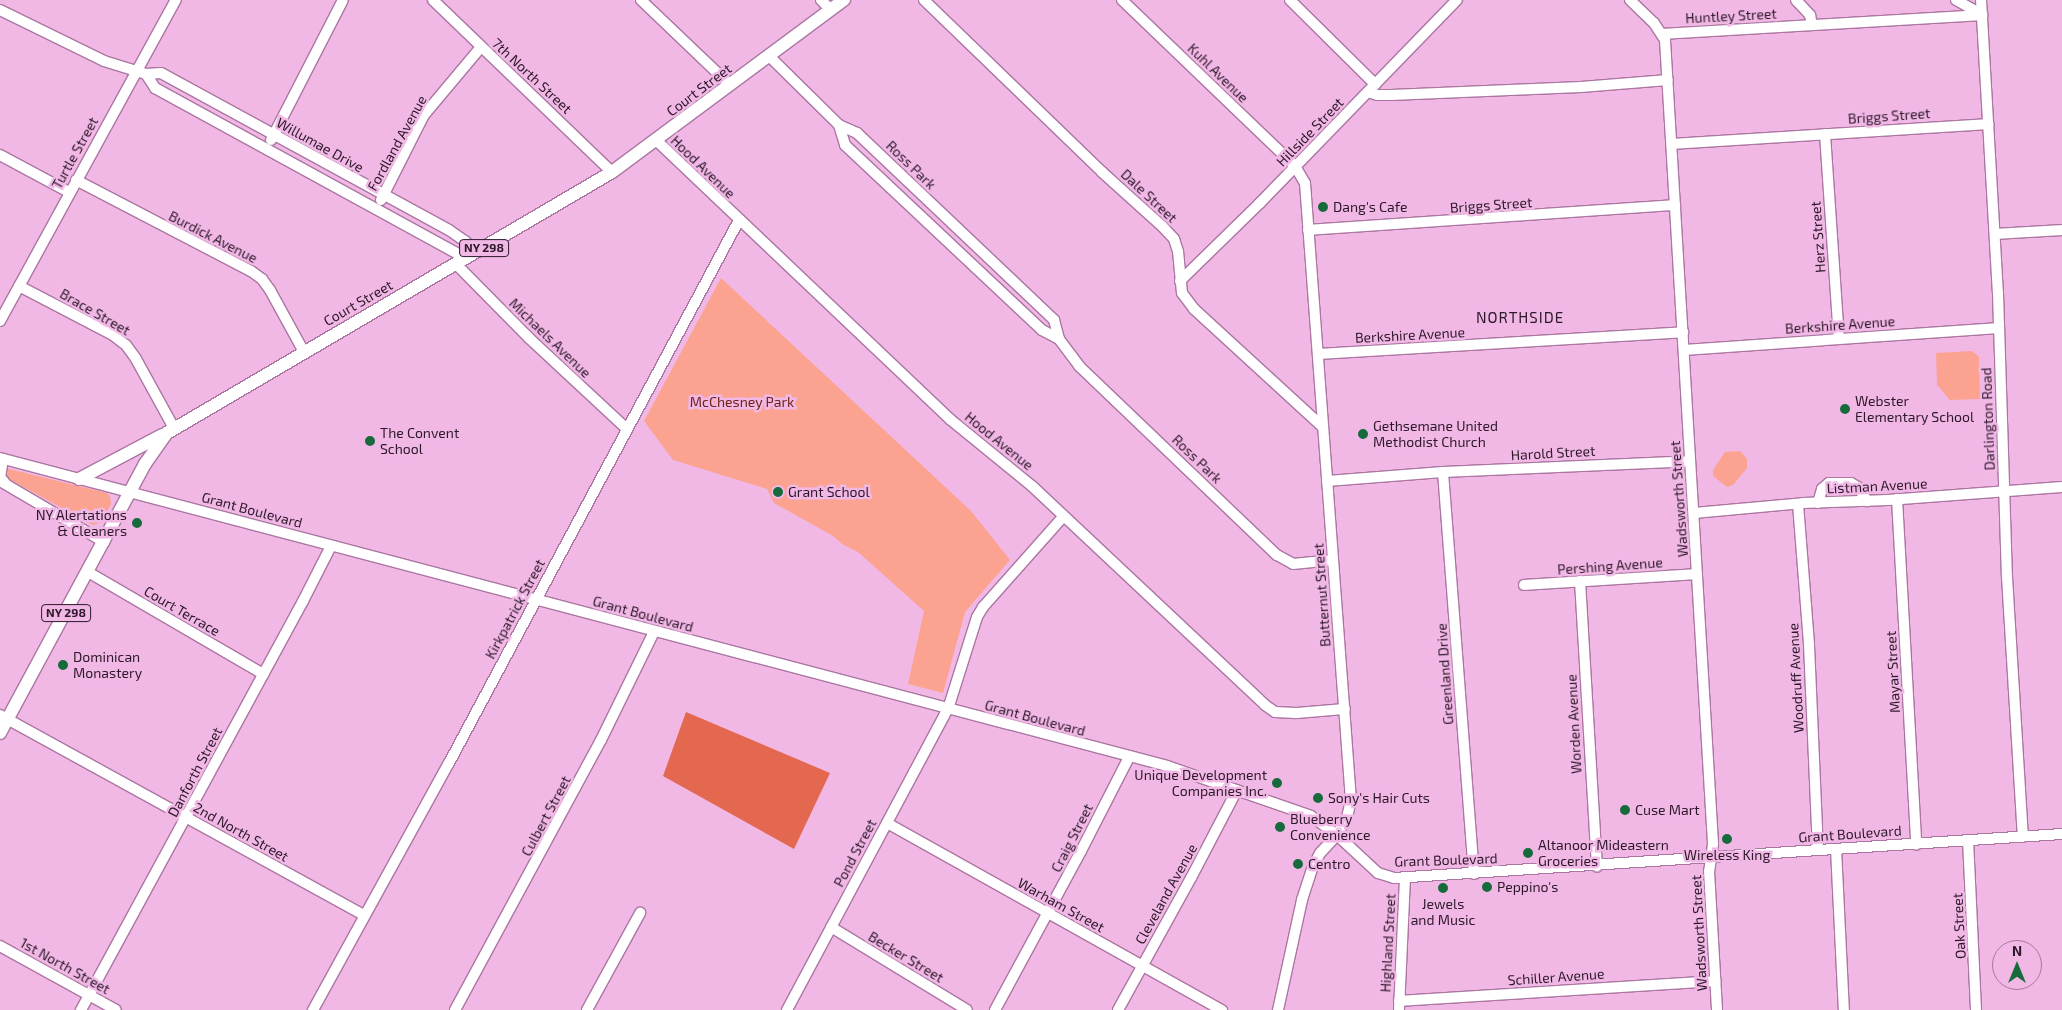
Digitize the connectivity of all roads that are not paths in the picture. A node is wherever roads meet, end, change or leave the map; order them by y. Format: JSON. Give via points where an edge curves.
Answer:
{"nodes":[{"id":1,"x":176,"y":0,"type":"edge"},
{"id":2,"x":343,"y":0,"type":"edge"},
{"id":3,"x":433,"y":0,"type":"edge"},
{"id":4,"x":641,"y":0,"type":"edge"},
{"id":5,"x":820,"y":0,"type":"edge"},
{"id":6,"x":844,"y":0,"type":"edge"},
{"id":7,"x":924,"y":0,"type":"edge"},
{"id":8,"x":1122,"y":0,"type":"edge"},
{"id":9,"x":1290,"y":0,"type":"edge"},
{"id":10,"x":1630,"y":0,"type":"edge"},
{"id":11,"x":1796,"y":0,"type":"edge"},
{"id":12,"x":1956,"y":0,"type":"edge"},
{"id":13,"x":1981,"y":0,"type":"edge"},
{"id":14,"x":1454,"y":1,"type":"edge"},
{"id":15,"x":0,"y":10,"type":"edge"},
{"id":16,"x":831,"y":10,"type":"junction"},
{"id":17,"x":1982,"y":15,"type":"junction"},
{"id":18,"x":1812,"y":25,"type":"junction"},
{"id":19,"x":1662,"y":34,"type":"junction"},
{"id":20,"x":481,"y":47,"type":"junction"},
{"id":21,"x":769,"y":56,"type":"junction"},
{"id":22,"x":141,"y":73,"type":"junction"},
{"id":23,"x":1668,"y":80,"type":"junction"},
{"id":24,"x":730,"y":85,"type":"junction"},
{"id":25,"x":1371,"y":88,"type":"junction"},
{"id":26,"x":1988,"y":124,"type":"junction"},
{"id":27,"x":839,"y":125,"type":"junction"},
{"id":28,"x":1825,"y":134,"type":"junction"},
{"id":29,"x":274,"y":135,"type":"junction"},
{"id":30,"x":657,"y":141,"type":"junction"},
{"id":31,"x":1672,"y":144,"type":"junction"},
{"id":32,"x":267,"y":147,"type":"junction"},
{"id":33,"x":0,"y":155,"type":"edge"},
{"id":34,"x":1295,"y":166,"type":"junction"},
{"id":35,"x":612,"y":172,"type":"junction"},
{"id":36,"x":76,"y":180,"type":"junction"},
{"id":37,"x":69,"y":192,"type":"junction"},
{"id":38,"x":383,"y":196,"type":"junction"},
{"id":39,"x":1675,"y":205,"type":"junction"},
{"id":40,"x":377,"y":208,"type":"junction"},
{"id":41,"x":739,"y":220,"type":"junction"},
{"id":42,"x":1308,"y":230,"type":"junction"},
{"id":43,"x":2062,"y":230,"type":"edge"},
{"id":44,"x":1994,"y":234,"type":"junction"},
{"id":45,"x":466,"y":258,"type":"junction"},
{"id":46,"x":1180,"y":281,"type":"junction"},
{"id":47,"x":19,"y":286,"type":"junction"},
{"id":48,"x":0,"y":321,"type":"edge"},
{"id":49,"x":1999,"y":328,"type":"junction"},
{"id":50,"x":1683,"y":332,"type":"junction"},
{"id":51,"x":1059,"y":339,"type":"junction"},
{"id":52,"x":1839,"y":339,"type":"junction"},
{"id":53,"x":1684,"y":350,"type":"junction"},
{"id":54,"x":304,"y":352,"type":"junction"},
{"id":55,"x":1318,"y":354,"type":"junction"},
{"id":56,"x":1323,"y":427,"type":"junction"},
{"id":57,"x":627,"y":429,"type":"junction"},
{"id":58,"x":170,"y":430,"type":"junction"},
{"id":59,"x":2,"y":459,"type":"edge"},
{"id":60,"x":1690,"y":461,"type":"junction"},
{"id":61,"x":1443,"y":472,"type":"junction"},
{"id":62,"x":79,"y":479,"type":"junction"},
{"id":63,"x":1327,"y":481,"type":"junction"},
{"id":64,"x":2,"y":482,"type":"edge"},
{"id":65,"x":2062,"y":487,"type":"edge"},
{"id":66,"x":2004,"y":491,"type":"junction"},
{"id":67,"x":131,"y":492,"type":"junction"},
{"id":68,"x":1897,"y":499,"type":"junction"},
{"id":69,"x":1867,"y":501,"type":"junction"},
{"id":70,"x":1818,"y":503,"type":"junction"},
{"id":71,"x":1798,"y":504,"type":"junction"},
{"id":72,"x":1694,"y":513,"type":"junction"},
{"id":73,"x":1063,"y":517,"type":"junction"},
{"id":74,"x":104,"y":542,"type":"junction"},
{"id":75,"x":331,"y":546,"type":"junction"},
{"id":76,"x":1333,"y":560,"type":"junction"},
{"id":77,"x":88,"y":572,"type":"junction"},
{"id":78,"x":1697,"y":574,"type":"junction"},
{"id":79,"x":1580,"y":581,"type":"junction"},
{"id":80,"x":1524,"y":585,"type":"dead end"},
{"id":81,"x":535,"y":600,"type":"junction"},
{"id":82,"x":654,"y":632,"type":"junction"},
{"id":83,"x":264,"y":674,"type":"junction"},
{"id":84,"x":948,"y":709,"type":"junction"},
{"id":85,"x":1345,"y":709,"type":"junction"},
{"id":86,"x":4,"y":717,"type":"edge"},
{"id":87,"x":0,"y":733,"type":"edge"},
{"id":88,"x":1129,"y":757,"type":"junction"},
{"id":89,"x":1237,"y":790,"type":"junction"},
{"id":90,"x":186,"y":818,"type":"junction"},
{"id":91,"x":887,"y":823,"type":"junction"},
{"id":92,"x":2062,"y":834,"type":"edge"},
{"id":93,"x":1337,"y":835,"type":"junction"},
{"id":94,"x":2023,"y":837,"type":"junction"},
{"id":95,"x":1968,"y":840,"type":"junction"},
{"id":96,"x":1916,"y":844,"type":"junction"},
{"id":97,"x":1836,"y":849,"type":"junction"},
{"id":98,"x":1818,"y":850,"type":"junction"},
{"id":99,"x":1712,"y":857,"type":"junction"},
{"id":100,"x":1597,"y":866,"type":"junction"},
{"id":101,"x":1474,"y":874,"type":"junction"},
{"id":102,"x":1405,"y":877,"type":"junction"},
{"id":103,"x":640,"y":913,"type":"dead end"},
{"id":104,"x":1048,"y":913,"type":"junction"},
{"id":105,"x":364,"y":915,"type":"junction"},
{"id":106,"x":831,"y":927,"type":"junction"},
{"id":107,"x":0,"y":946,"type":"edge"},
{"id":108,"x":1143,"y":966,"type":"junction"},
{"id":109,"x":1715,"y":981,"type":"junction"},
{"id":110,"x":89,"y":995,"type":"junction"},
{"id":111,"x":1399,"y":1006,"type":"edge"},
{"id":112,"x":81,"y":1010,"type":"edge"},
{"id":113,"x":116,"y":1010,"type":"edge"},
{"id":114,"x":313,"y":1010,"type":"edge"},
{"id":115,"x":456,"y":1010,"type":"edge"},
{"id":116,"x":587,"y":1010,"type":"edge"},
{"id":117,"x":787,"y":1010,"type":"edge"},
{"id":118,"x":967,"y":1010,"type":"edge"},
{"id":119,"x":995,"y":1010,"type":"edge"},
{"id":120,"x":1118,"y":1010,"type":"edge"},
{"id":121,"x":1222,"y":1010,"type":"edge"},
{"id":122,"x":1278,"y":1010,"type":"edge"},
{"id":123,"x":1717,"y":1010,"type":"edge"},
{"id":124,"x":1844,"y":1010,"type":"edge"},
{"id":125,"x":1976,"y":1010,"type":"edge"}],
"edges":[{"from":1,"to":22,"type":"street","name":"Turtle Street"},
{"from":2,"to":29,"type":"street"},
{"from":3,"to":20,"type":"street","name":"7th North Street"},
{"from":4,"to":24,"type":"street"},
{"from":5,"to":16,"type":"street"},
{"from":6,"to":16,"type":"main road","name":"Court Street","number":"NY 298"},
{"from":7,"to":46,"type":"street","name":"Dale Street","via":[[1174,239]]},
{"from":8,"to":34,"type":"street","name":"Kuhl Avenue"},
{"from":9,"to":25,"type":"street"},
{"from":10,"to":19,"type":"street"},
{"from":11,"to":18,"type":"street","via":[[1810,15]]},
{"from":12,"to":17,"type":"street"},
{"from":13,"to":17,"type":"street","name":"Darlington Road"},
{"from":14,"to":25,"type":"street","name":"Hillside Street"},
{"from":15,"to":22,"type":"street","name":"Willumae Drive","via":[[71,47]]},
{"from":16,"to":21,"type":"main road","name":"Court Street","number":"NY 298"},
{"from":17,"to":18,"type":"street","name":"Huntley Street"},
{"from":17,"to":26,"type":"street","name":"Darlington Road"},
{"from":18,"to":19,"type":"street","name":"Huntley Street"},
{"from":19,"to":23,"type":"street","name":"Wadsworth Street"},
{"from":20,"to":35,"type":"street","name":"7th North Street"},
{"from":20,"to":38,"type":"street","name":"Fordland Avenue","via":[[424,116]]},
{"from":21,"to":24,"type":"main road","name":"Court Street","number":"NY 298"},
{"from":21,"to":27,"type":"street","name":"Ross Park"},
{"from":22,"to":29,"type":"street","name":"Willumae Drive","via":[[161,73]]},
{"from":22,"to":32,"type":"street","name":"Willumae Drive","via":[[155,88]]},
{"from":22,"to":36,"type":"street","name":"Turtle Street"},
{"from":23,"to":25,"type":"street","via":[[1395,95],[1378,95]]},
{"from":23,"to":31,"type":"street","name":"Wadsworth Street"},
{"from":24,"to":30,"type":"main road","name":"Court Street","number":"NY 298"},
{"from":25,"to":34,"type":"street","name":"Hillside Street"},
{"from":26,"to":28,"type":"street","name":"Briggs Street"},
{"from":26,"to":44,"type":"street","name":"Darlington Road"},
{"from":27,"to":51,"type":"street","name":"Ross Park","via":[[845,144],[1042,330]]},
{"from":27,"to":51,"type":"street","name":"Ross Park","via":[[857,133],[1054,320]]},
{"from":28,"to":31,"type":"street","name":"Briggs Street"},
{"from":28,"to":52,"type":"street","name":"Herz Street"},
{"from":29,"to":32,"type":"street"},
{"from":29,"to":38,"type":"street","name":"Willumae Drive"},
{"from":30,"to":35,"type":"main road","name":"Court Street","number":"NY 298"},
{"from":30,"to":41,"type":"street","name":"Hood Avenue"},
{"from":31,"to":39,"type":"street","name":"Wadsworth Street"},
{"from":32,"to":40,"type":"street","name":"Willumae Drive"},
{"from":33,"to":37,"type":"street"},
{"from":34,"to":42,"type":"street","name":"Butternut Street","via":[[1305,183]]},
{"from":34,"to":46,"type":"street","name":"Hillside Street"},
{"from":35,"to":45,"type":"main road","name":"Court Street","number":"NY 298"},
{"from":36,"to":37,"type":"street","name":"Turtle Street"},
{"from":36,"to":54,"type":"street","name":"Burdick Avenue","via":[[252,271],[270,290]]},
{"from":37,"to":47,"type":"street","name":"Turtle Street"},
{"from":38,"to":40,"type":"street","name":"Fordland Avenue"},
{"from":38,"to":45,"type":"street","name":"Willumae Drive","via":[[465,241]]},
{"from":39,"to":42,"type":"street","name":"Briggs Street"},
{"from":39,"to":50,"type":"street","name":"Wadsworth Street"},
{"from":40,"to":45,"type":"street","name":"Willumae Drive"},
{"from":41,"to":57,"type":"street","name":"Kirkpatrick Street"},
{"from":41,"to":73,"type":"street","name":"Hood Avenue","via":[[951,420],[1008,465]]},
{"from":42,"to":55,"type":"street","name":"Butternut Street"},
{"from":43,"to":44,"type":"street"},
{"from":44,"to":49,"type":"street","name":"Darlington Road"},
{"from":45,"to":54,"type":"main road","name":"Court Street","number":"NY 298"},
{"from":45,"to":57,"type":"street","name":"Michaels Avenue","via":[[529,338]]},
{"from":46,"to":56,"type":"street","name":"Dale Street","via":[[1182,293],[1194,309]]},
{"from":47,"to":48,"type":"street","name":"Turtle Street"},
{"from":47,"to":58,"type":"street","name":"Brace Street","via":[[126,345]]},
{"from":49,"to":52,"type":"street","name":"Berkshire Avenue"},
{"from":49,"to":66,"type":"street","name":"Darlington Road"},
{"from":50,"to":53,"type":"street","name":"Wadsworth Street"},
{"from":50,"to":55,"type":"street","name":"Berkshire Avenue"},
{"from":51,"to":76,"type":"street","name":"Ross Park","via":[[1078,366],[1277,555],[1292,564]]},
{"from":52,"to":53,"type":"street","name":"Berkshire Avenue"},
{"from":53,"to":60,"type":"street","name":"Wadsworth Street"},
{"from":54,"to":58,"type":"main road","name":"Court Street","number":"NY 298"},
{"from":55,"to":56,"type":"street","name":"Butternut Street"},
{"from":56,"to":63,"type":"street","name":"Butternut Street"},
{"from":57,"to":81,"type":"street","name":"Kirkpatrick Street"},
{"from":58,"to":62,"type":"main road"},
{"from":58,"to":67,"type":"main road","name":"Court Street","number":"NY 298","via":[[145,464]]},
{"from":59,"to":62,"type":"street","name":"Grant Boulevard"},
{"from":59,"to":64,"type":"street"},
{"from":60,"to":61,"type":"street","name":"Harold Street"},
{"from":60,"to":72,"type":"street","name":"Wadsworth Street"},
{"from":61,"to":63,"type":"street","name":"Harold Street"},
{"from":61,"to":101,"type":"street","name":"Greenland Drive"},
{"from":62,"to":67,"type":"street","name":"Grant Boulevard"},
{"from":63,"to":76,"type":"street","name":"Butternut Street"},
{"from":64,"to":74,"type":"street"},
{"from":65,"to":66,"type":"street","name":"Listman Avenue"},
{"from":66,"to":68,"type":"street","name":"Listman Avenue"},
{"from":66,"to":94,"type":"street","name":"Darlington Road"},
{"from":67,"to":74,"type":"main road","name":"Court Street","number":"NY 298"},
{"from":67,"to":75,"type":"street","name":"Grant Boulevard"},
{"from":68,"to":69,"type":"street","name":"Listman Avenue"},
{"from":68,"to":96,"type":"street","name":"Mayar Street"},
{"from":69,"to":70,"type":"street","name":"Listman Avenue"},
{"from":69,"to":70,"type":"street","via":[[1858,487],[1851,483],[1829,483],[1822,489]]},
{"from":70,"to":71,"type":"street","name":"Listman Avenue"},
{"from":71,"to":72,"type":"street","name":"Listman Avenue"},
{"from":71,"to":98,"type":"street","name":"Woodruff Avenue","via":[[1809,645]]},
{"from":72,"to":78,"type":"street","name":"Wadsworth Street"},
{"from":73,"to":84,"type":"street","name":"Pond Street","via":[[983,608],[969,638]]},
{"from":73,"to":85,"type":"street","name":"Hood Avenue","via":[[1275,712]]},
{"from":74,"to":77,"type":"main road","name":"Court Street","number":"NY 298"},
{"from":75,"to":81,"type":"street","name":"Grant Boulevard"},
{"from":75,"to":83,"type":"street","name":"Danforth Street"},
{"from":76,"to":85,"type":"street","name":"Butternut Street"},
{"from":77,"to":83,"type":"street","name":"Court Terrace"},
{"from":77,"to":86,"type":"main road","name":"Court Street","number":"NY 298"},
{"from":78,"to":79,"type":"street","name":"Pershing Avenue"},
{"from":78,"to":99,"type":"street","name":"Wadsworth Street"},
{"from":79,"to":80,"type":"street","name":"Pershing Avenue"},
{"from":79,"to":100,"type":"street","name":"Worden Avenue"},
{"from":81,"to":82,"type":"street","name":"Grant Boulevard"},
{"from":81,"to":105,"type":"street","name":"Kirkpatrick Street"},
{"from":82,"to":84,"type":"street","name":"Grant Boulevard"},
{"from":82,"to":115,"type":"street","name":"Culbert Street","via":[[596,749]]},
{"from":83,"to":90,"type":"street","name":"Danforth Street"},
{"from":84,"to":88,"type":"street","name":"Grant Boulevard"},
{"from":84,"to":91,"type":"street","name":"Pond Street"},
{"from":85,"to":93,"type":"street","name":"Butternut Street","via":[[1351,800]]},
{"from":86,"to":87,"type":"main road","name":"Court Street","number":"NY 298"},
{"from":86,"to":90,"type":"street","name":"2nd North Street"},
{"from":88,"to":89,"type":"street","name":"Grant Boulevard","via":[[1168,766]]},
{"from":88,"to":104,"type":"street","name":"Craig Street"},
{"from":89,"to":93,"type":"street","name":"Grant Boulevard","via":[[1300,811]]},
{"from":89,"to":108,"type":"street","name":"Cleveland Avenue"},
{"from":90,"to":105,"type":"street","name":"2nd North Street"},
{"from":90,"to":110,"type":"street","name":"Danforth Street"},
{"from":91,"to":104,"type":"street","name":"Warham Street"},
{"from":91,"to":106,"type":"street","name":"Pond Street"},
{"from":92,"to":94,"type":"street","name":"Grant Boulevard"},
{"from":93,"to":102,"type":"street","name":"Grant Boulevard","via":[[1378,873],[1394,878]]},
{"from":93,"to":122,"type":"street","name":"Butternut Street","via":[[1320,853],[1307,884]]},
{"from":94,"to":95,"type":"street","name":"Grant Boulevard"},
{"from":95,"to":96,"type":"street","name":"Grant Boulevard"},
{"from":95,"to":125,"type":"street","name":"Oak Street"},
{"from":96,"to":97,"type":"street","name":"Grant Boulevard"},
{"from":97,"to":98,"type":"street","name":"Grant Boulevard"},
{"from":97,"to":124,"type":"street"},
{"from":98,"to":99,"type":"street","name":"Grant Boulevard"},
{"from":99,"to":100,"type":"street","name":"Grant Boulevard"},
{"from":99,"to":109,"type":"street","name":"Wadsworth Street","via":[[1709,871]]},
{"from":100,"to":101,"type":"street","name":"Grant Boulevard"},
{"from":101,"to":102,"type":"street","name":"Grant Boulevard"},
{"from":102,"to":111,"type":"street","name":"Highland Street"},
{"from":103,"to":116,"type":"street"},
{"from":104,"to":108,"type":"street","name":"Warham Street"},
{"from":104,"to":119,"type":"street","name":"Craig Street"},
{"from":105,"to":114,"type":"street","name":"Kirkpatrick Street"},
{"from":106,"to":117,"type":"street","name":"Pond Street"},
{"from":106,"to":118,"type":"street","name":"Becker Street"},
{"from":107,"to":110,"type":"street","name":"1st North Street"},
{"from":108,"to":120,"type":"street","name":"Cleveland Avenue"},
{"from":108,"to":121,"type":"street","name":"Warham Street"},
{"from":109,"to":111,"type":"street","name":"Schiller Avenue"},
{"from":109,"to":123,"type":"street","name":"Wadsworth Street"},
{"from":110,"to":112,"type":"street","name":"Danforth Street"},
{"from":110,"to":113,"type":"street","name":"1st North Street"}]}
